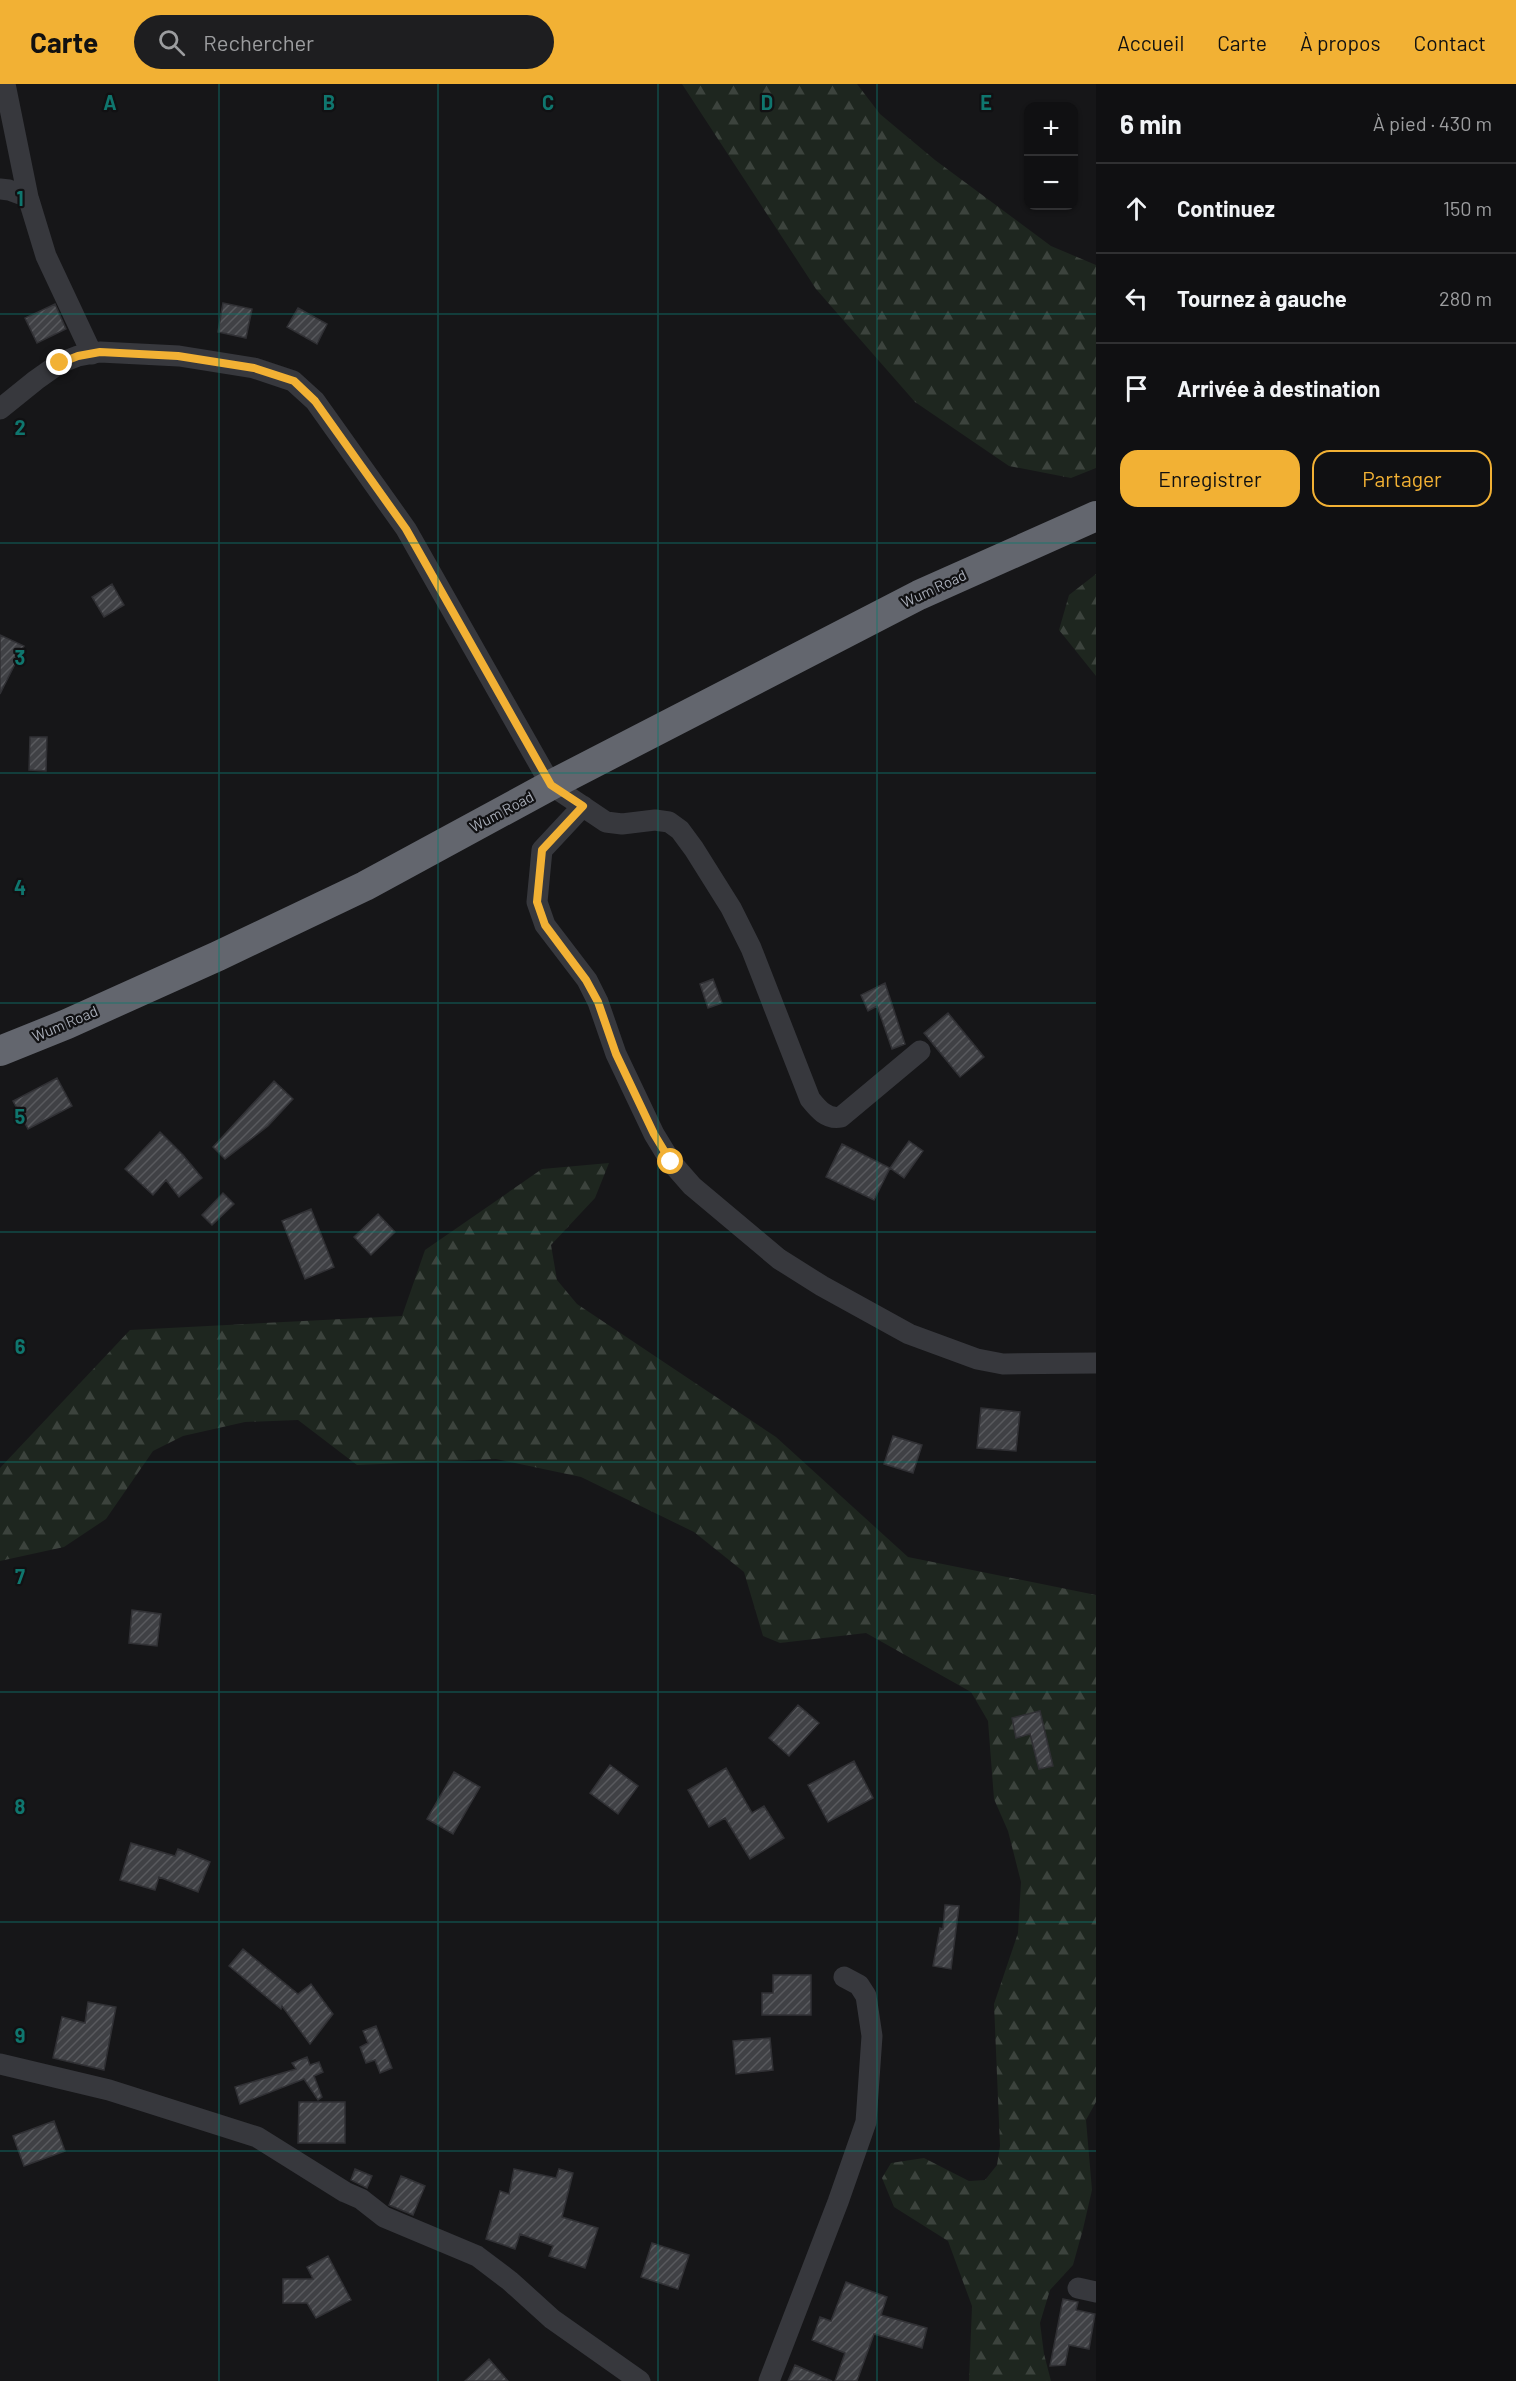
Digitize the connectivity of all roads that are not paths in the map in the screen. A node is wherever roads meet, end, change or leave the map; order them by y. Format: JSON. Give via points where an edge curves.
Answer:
{"nodes":[{"id":1,"x":5,"y":84,"type":"edge"},
{"id":2,"x":0,"y":189,"type":"edge"},
{"id":3,"x":28,"y":197,"type":"junction"},
{"id":4,"x":92,"y":354,"type":"junction"},
{"id":5,"x":0,"y":409,"type":"edge"},
{"id":6,"x":1096,"y":516,"type":"edge"},
{"id":7,"x":551,"y":785,"type":"junction"},
{"id":8,"x":583,"y":806,"type":"junction"},
{"id":9,"x":0,"y":1051,"type":"edge"},
{"id":10,"x":920,"y":1051,"type":"dead end"},
{"id":11,"x":1096,"y":1364,"type":"edge"},
{"id":12,"x":844,"y":1977,"type":"dead end"},
{"id":13,"x":0,"y":2064,"type":"edge"},
{"id":14,"x":640,"y":2381,"type":"edge"},
{"id":15,"x":769,"y":2381,"type":"edge"}],
"edges":[{"from":1,"to":3,"type":"street"},
{"from":2,"to":3,"type":"street"},
{"from":3,"to":4,"type":"street","via":[[46,256]]},
{"from":4,"to":5,"type":"street","via":[[60,363]]},
{"from":4,"to":7,"type":"street","via":[[178,356],[254,368],[294,381],[315,401],[406,529]]},
{"from":6,"to":7,"type":"highway","name":"Wum Road","via":[[919,595]]},
{"from":7,"to":8,"type":"street"},
{"from":7,"to":9,"type":"highway","name":"Wum Road","via":[[354,891],[218,956]]},
{"from":8,"to":10,"type":"street","via":[[606,822],[655,820],[669,822],[680,830],[731,908],[751,948],[810,1099],[821,1111],[832,1118],[841,1117]]},
{"from":8,"to":11,"type":"street","via":[[542,850],[537,902],[545,925],[594,995],[616,1054],[654,1134],[692,1186],[779,1259],[909,1334],[977,1359],[1003,1364]]},
{"from":12,"to":15,"type":"street","via":[[859,1985],[866,1996],[872,2036],[866,2122]]},
{"from":13,"to":14,"type":"street","via":[[108,2090],[257,2137],[384,2217],[477,2256],[552,2319]]}]}
